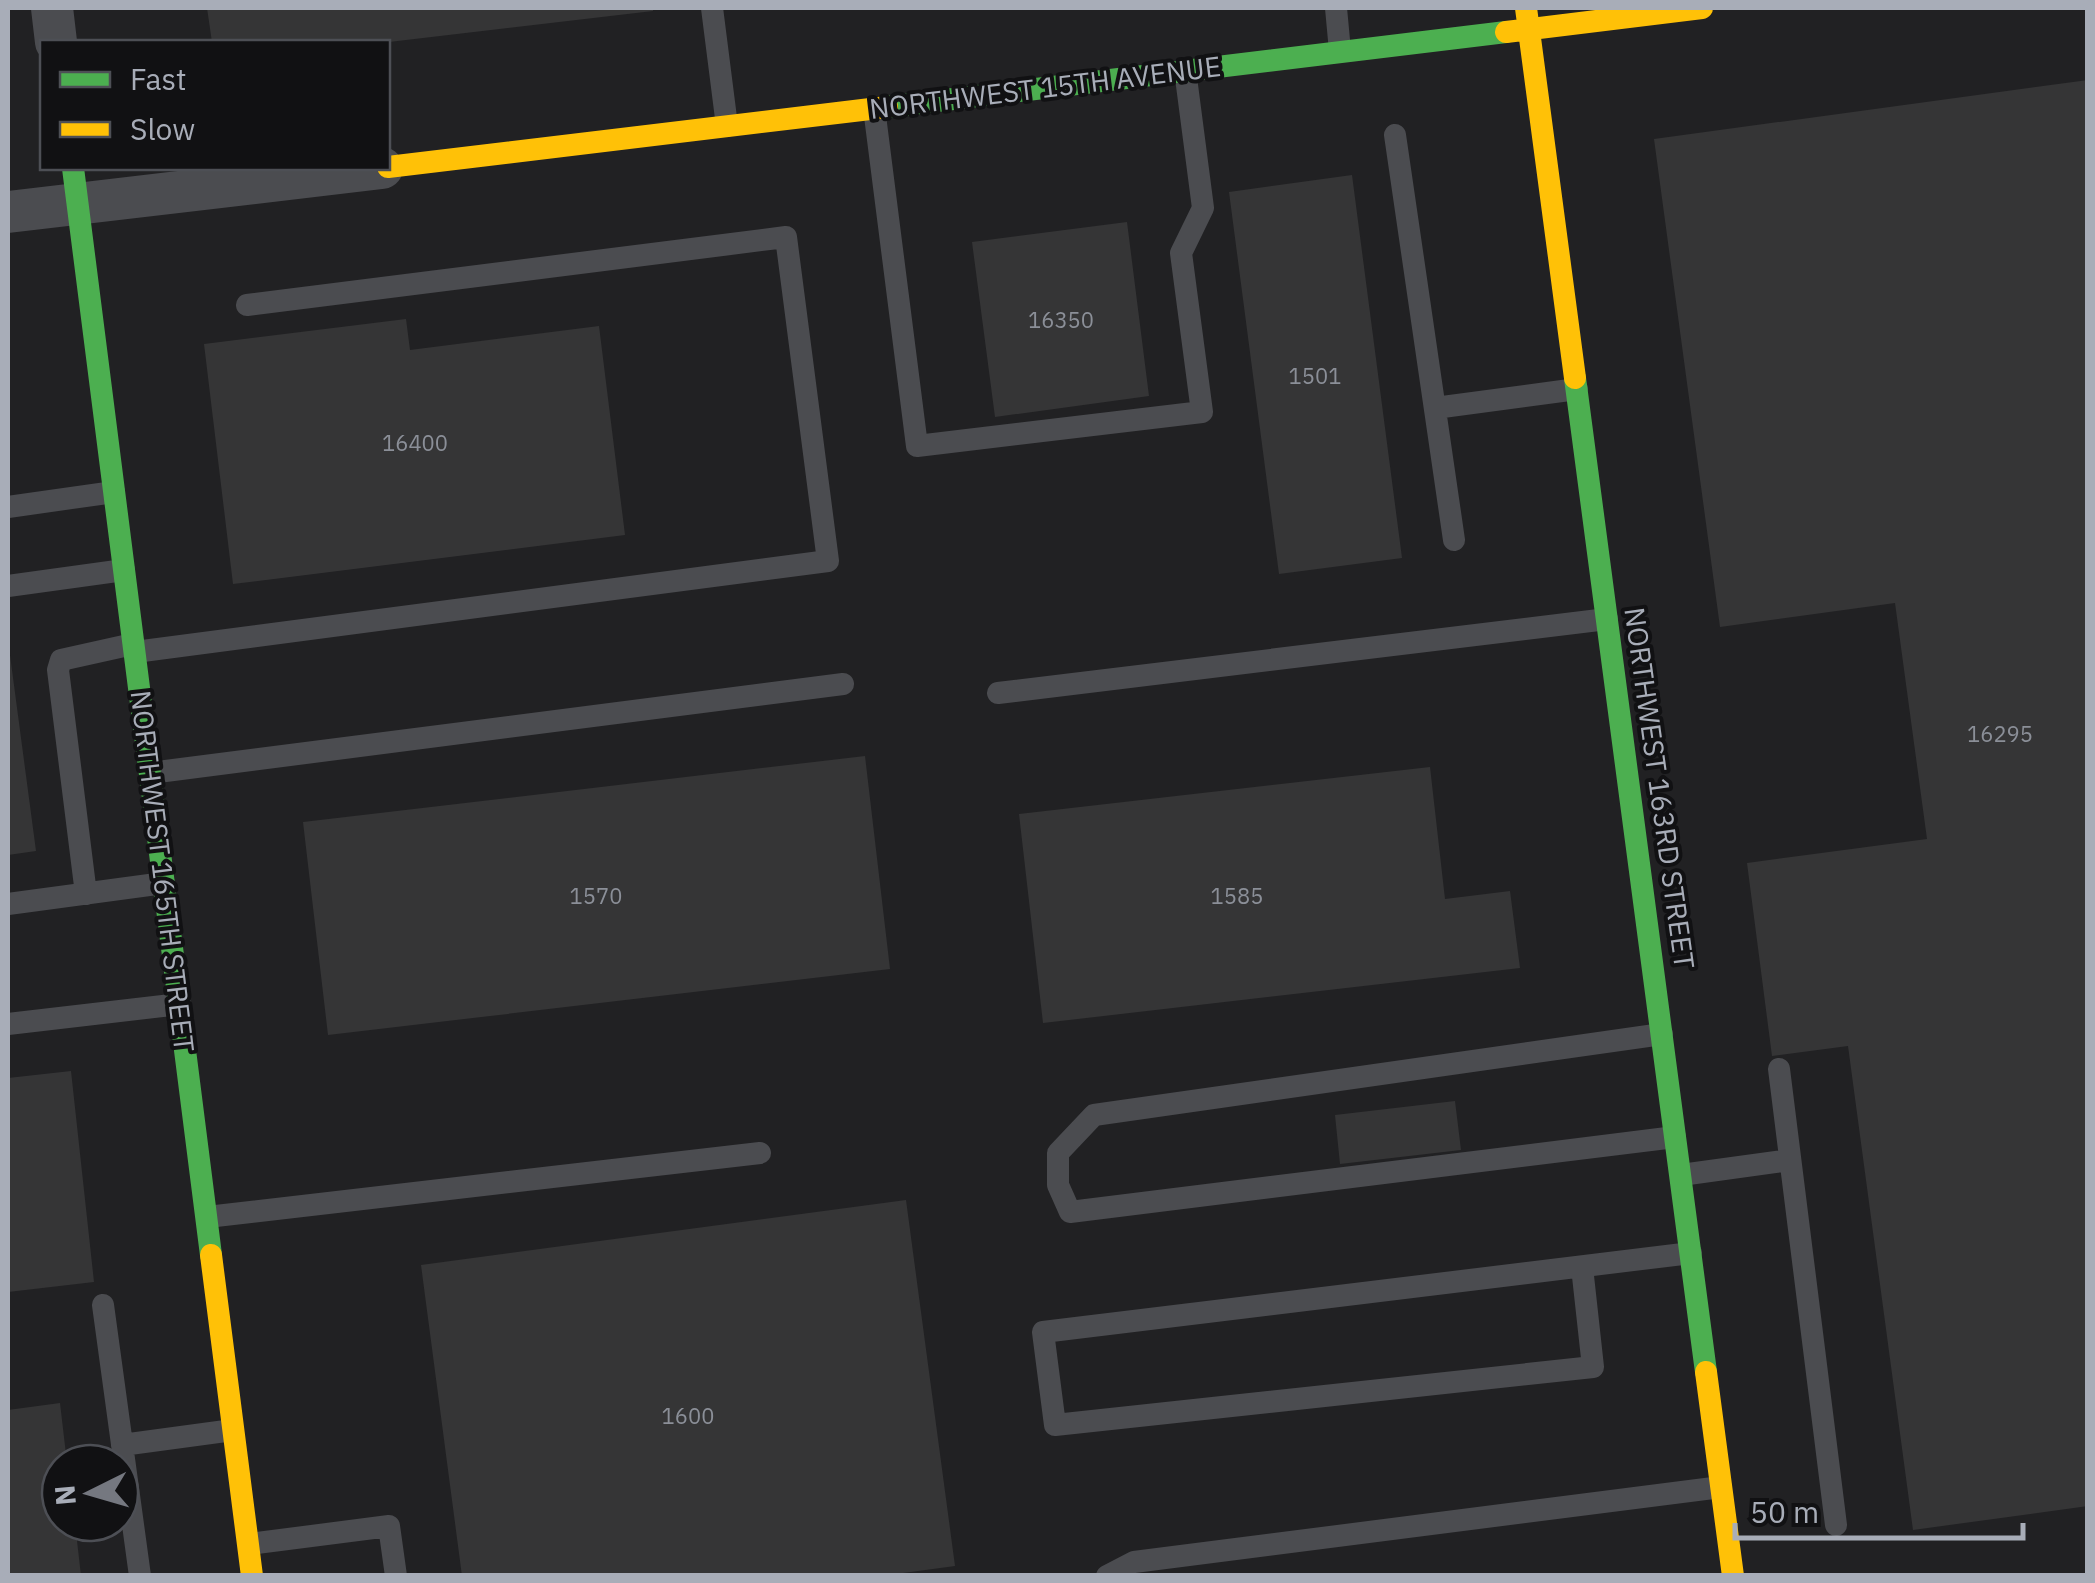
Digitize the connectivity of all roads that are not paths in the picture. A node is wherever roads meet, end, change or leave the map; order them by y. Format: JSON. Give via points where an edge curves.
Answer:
{"nodes":[{"id":1,"x":52,"y":8,"type":"edge"},
{"id":2,"x":712,"y":8,"type":"edge"},
{"id":3,"x":1336,"y":8,"type":"edge"},
{"id":4,"x":1690,"y":8,"type":"edge"},
{"id":5,"x":1527,"y":18,"type":"edge"},
{"id":6,"x":56,"y":40,"type":"edge"},
{"id":7,"x":1340,"y":51,"type":"junction"},
{"id":8,"x":1186,"y":70,"type":"junction"},
{"id":9,"x":874,"y":108,"type":"junction"},
{"id":10,"x":726,"y":126,"type":"junction"},
{"id":11,"x":1395,"y":135,"type":"dead end"},
{"id":12,"x":390,"y":166,"type":"edge"},
{"id":13,"x":336,"y":170,"type":"edge"},
{"id":14,"x":75,"y":186,"type":"edge"},
{"id":15,"x":8,"y":212,"type":"edge"},
{"id":16,"x":247,"y":305,"type":"dead end"},
{"id":17,"x":1577,"y":389,"type":"junction"},
{"id":18,"x":1435,"y":408,"type":"junction"},
{"id":19,"x":114,"y":492,"type":"junction"},
{"id":20,"x":8,"y":507,"type":"edge"},
{"id":21,"x":1454,"y":540,"type":"dead end"},
{"id":22,"x":124,"y":570,"type":"junction"},
{"id":23,"x":8,"y":586,"type":"edge"},
{"id":24,"x":1607,"y":618,"type":"junction"},
{"id":25,"x":134,"y":648,"type":"junction"},
{"id":26,"x":843,"y":684,"type":"dead end"},
{"id":27,"x":998,"y":692,"type":"dead end"},
{"id":28,"x":150,"y":773,"type":"junction"},
{"id":29,"x":164,"y":883,"type":"junction"},
{"id":30,"x":86,"y":894,"type":"junction"},
{"id":31,"x":8,"y":904,"type":"edge"},
{"id":32,"x":180,"y":1004,"type":"junction"},
{"id":33,"x":8,"y":1024,"type":"edge"},
{"id":34,"x":1662,"y":1034,"type":"junction"},
{"id":35,"x":1779,"y":1070,"type":"dead end"},
{"id":36,"x":1676,"y":1137,"type":"junction"},
{"id":37,"x":760,"y":1154,"type":"dead end"},
{"id":38,"x":1790,"y":1160,"type":"junction"},
{"id":39,"x":1681,"y":1175,"type":"junction"},
{"id":40,"x":206,"y":1217,"type":"junction"},
{"id":41,"x":1691,"y":1253,"type":"junction"},
{"id":42,"x":1582,"y":1267,"type":"junction"},
{"id":43,"x":102,"y":1305,"type":"dead end"},
{"id":44,"x":234,"y":1430,"type":"junction"},
{"id":45,"x":122,"y":1443,"type":"edge"},
{"id":46,"x":137,"y":1443,"type":"edge"},
{"id":47,"x":1722,"y":1487,"type":"junction"},
{"id":48,"x":1836,"y":1526,"type":"dead end"},
{"id":49,"x":135,"y":1543,"type":"edge"},
{"id":50,"x":248,"y":1544,"type":"junction"},
{"id":51,"x":140,"y":1576,"type":"edge"},
{"id":52,"x":252,"y":1576,"type":"edge"},
{"id":53,"x":396,"y":1576,"type":"edge"},
{"id":54,"x":1107,"y":1576,"type":"edge"},
{"id":55,"x":1734,"y":1576,"type":"edge"}],
"edges":[{"from":1,"to":6,"type":"street"},
{"from":2,"to":10,"type":"lane"},
{"from":3,"to":7,"type":"lane"},
{"from":4,"to":5,"type":"street","name":"NORTHWEST 15TH AVENUE"},
{"from":5,"to":7,"type":"street","name":"NORTHWEST 15TH AVENUE"},
{"from":5,"to":17,"type":"street","name":"NORTHWEST 163RD STREET"},
{"from":7,"to":8,"type":"street","name":"NORTHWEST 15TH AVENUE"},
{"from":8,"to":9,"type":"street","name":"NORTHWEST 15TH AVENUE"},
{"from":8,"to":9,"type":"lane","via":[[1203,208],[1181,253],[1202,412],[1145,419],[917,446]]},
{"from":9,"to":10,"type":"street","name":"NORTHWEST 15TH AVENUE"},
{"from":10,"to":12,"type":"street","name":"NORTHWEST 15TH AVENUE"},
{"from":11,"to":18,"type":"lane"},
{"from":13,"to":14,"type":"street","name":"NORTHWEST 15TH AVENUE"},
{"from":14,"to":15,"type":"street","name":"NORTHWEST 15TH AVENUE"},
{"from":14,"to":19,"type":"street","name":"NORTHWEST 165TH STREET"},
{"from":16,"to":25,"type":"lane","via":[[786,237],[828,561]]},
{"from":17,"to":18,"type":"lane"},
{"from":17,"to":24,"type":"street","name":"NORTHWEST 163RD STREET"},
{"from":18,"to":21,"type":"lane"},
{"from":19,"to":20,"type":"lane"},
{"from":19,"to":22,"type":"street","name":"NORTHWEST 165TH STREET"},
{"from":22,"to":23,"type":"lane"},
{"from":22,"to":25,"type":"street","name":"NORTHWEST 165TH STREET"},
{"from":24,"to":27,"type":"lane"},
{"from":24,"to":34,"type":"street","name":"NORTHWEST 163RD STREET"},
{"from":25,"to":28,"type":"street","name":"NORTHWEST 165TH STREET"},
{"from":25,"to":30,"type":"lane","via":[[61,660],[58,670]]},
{"from":26,"to":28,"type":"lane"},
{"from":28,"to":29,"type":"street","name":"NORTHWEST 165TH STREET"},
{"from":29,"to":30,"type":"lane"},
{"from":29,"to":32,"type":"street","name":"NORTHWEST 165TH STREET"},
{"from":30,"to":31,"type":"lane"},
{"from":32,"to":33,"type":"lane"},
{"from":32,"to":40,"type":"street","name":"NORTHWEST 165TH STREET"},
{"from":34,"to":36,"type":"street","name":"NORTHWEST 163RD STREET"},
{"from":34,"to":36,"type":"lane","via":[[1094,1115],[1058,1154],[1058,1184],[1070,1212]]},
{"from":35,"to":38,"type":"lane"},
{"from":36,"to":39,"type":"street","name":"NORTHWEST 163RD STREET"},
{"from":37,"to":40,"type":"lane"},
{"from":38,"to":39,"type":"lane"},
{"from":38,"to":48,"type":"lane"},
{"from":39,"to":41,"type":"street","name":"NORTHWEST 163RD STREET"},
{"from":40,"to":44,"type":"street","name":"NORTHWEST 165TH STREET"},
{"from":41,"to":42,"type":"lane"},
{"from":41,"to":47,"type":"street","name":"NORTHWEST 163RD STREET"},
{"from":42,"to":42,"type":"lane","via":[[1042,1332],[1054,1425],[1594,1367]]},
{"from":43,"to":45,"type":"lane"},
{"from":44,"to":46,"type":"lane"},
{"from":44,"to":50,"type":"street","name":"NORTHWEST 165TH STREET"},
{"from":47,"to":54,"type":"lane","via":[[1134,1562]]},
{"from":47,"to":55,"type":"street","name":"NORTHWEST 163RD STREET"},
{"from":49,"to":51,"type":"lane"},
{"from":50,"to":52,"type":"street","name":"NORTHWEST 165TH STREET"},
{"from":50,"to":53,"type":"lane","via":[[388,1526]]}]}
